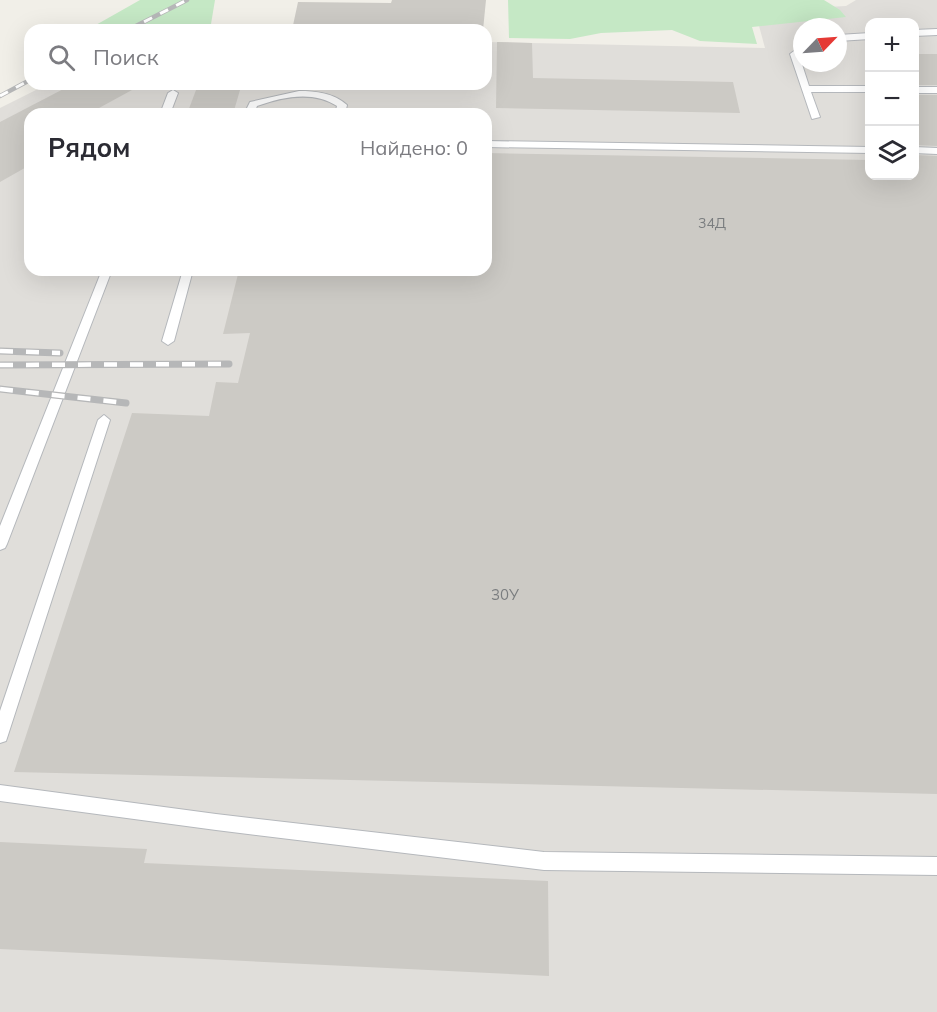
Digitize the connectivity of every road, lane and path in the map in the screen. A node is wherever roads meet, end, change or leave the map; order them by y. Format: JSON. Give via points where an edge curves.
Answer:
{"nodes":[{"id":1,"x":937,"y":32,"type":"edge"},
{"id":2,"x":919,"y":33,"type":"edge"},
{"id":3,"x":865,"y":36,"type":"edge"},
{"id":4,"x":847,"y":37,"type":"edge"},
{"id":5,"x":800,"y":72,"type":"edge"},
{"id":6,"x":806,"y":89,"type":"junction"},
{"id":7,"x":865,"y":90,"type":"edge"},
{"id":8,"x":919,"y":90,"type":"edge"},
{"id":9,"x":937,"y":90,"type":"edge"},
{"id":10,"x":174,"y":93,"type":"dead end"},
{"id":11,"x":168,"y":108,"type":"edge"},
{"id":12,"x":251,"y":108,"type":"edge"},
{"id":13,"x":341,"y":108,"type":"edge"},
{"id":14,"x":815,"y":117,"type":"dead end"},
{"id":15,"x":492,"y":144,"type":"edge"},
{"id":16,"x":865,"y":150,"type":"edge"},
{"id":17,"x":919,"y":150,"type":"edge"},
{"id":18,"x":937,"y":151,"type":"edge"},
{"id":19,"x":105,"y":276,"type":"edge"},
{"id":20,"x":186,"y":276,"type":"edge"},
{"id":21,"x":168,"y":341,"type":"dead end"},
{"id":22,"x":104,"y":420,"type":"dead end"},
{"id":23,"x":0,"y":544,"type":"edge"},
{"id":24,"x":0,"y":735,"type":"edge"},
{"id":25,"x":0,"y":793,"type":"edge"},
{"id":26,"x":937,"y":866,"type":"edge"}],
"edges":[{"from":1,"to":2,"type":"lane"},
{"from":3,"to":4,"type":"lane"},
{"from":5,"to":6,"type":"lane"},
{"from":6,"to":7,"type":"lane"},
{"from":6,"to":14,"type":"lane"},
{"from":8,"to":9,"type":"lane"},
{"from":10,"to":11,"type":"lane"},
{"from":12,"to":13,"type":"lane","via":[[279,94],[332,96]]},
{"from":15,"to":16,"type":"lane"},
{"from":17,"to":18,"type":"lane"},
{"from":19,"to":23,"type":"lane"},
{"from":20,"to":21,"type":"lane"},
{"from":22,"to":24,"type":"lane"},
{"from":25,"to":26,"type":"lane","via":[[544,861]]}]}
